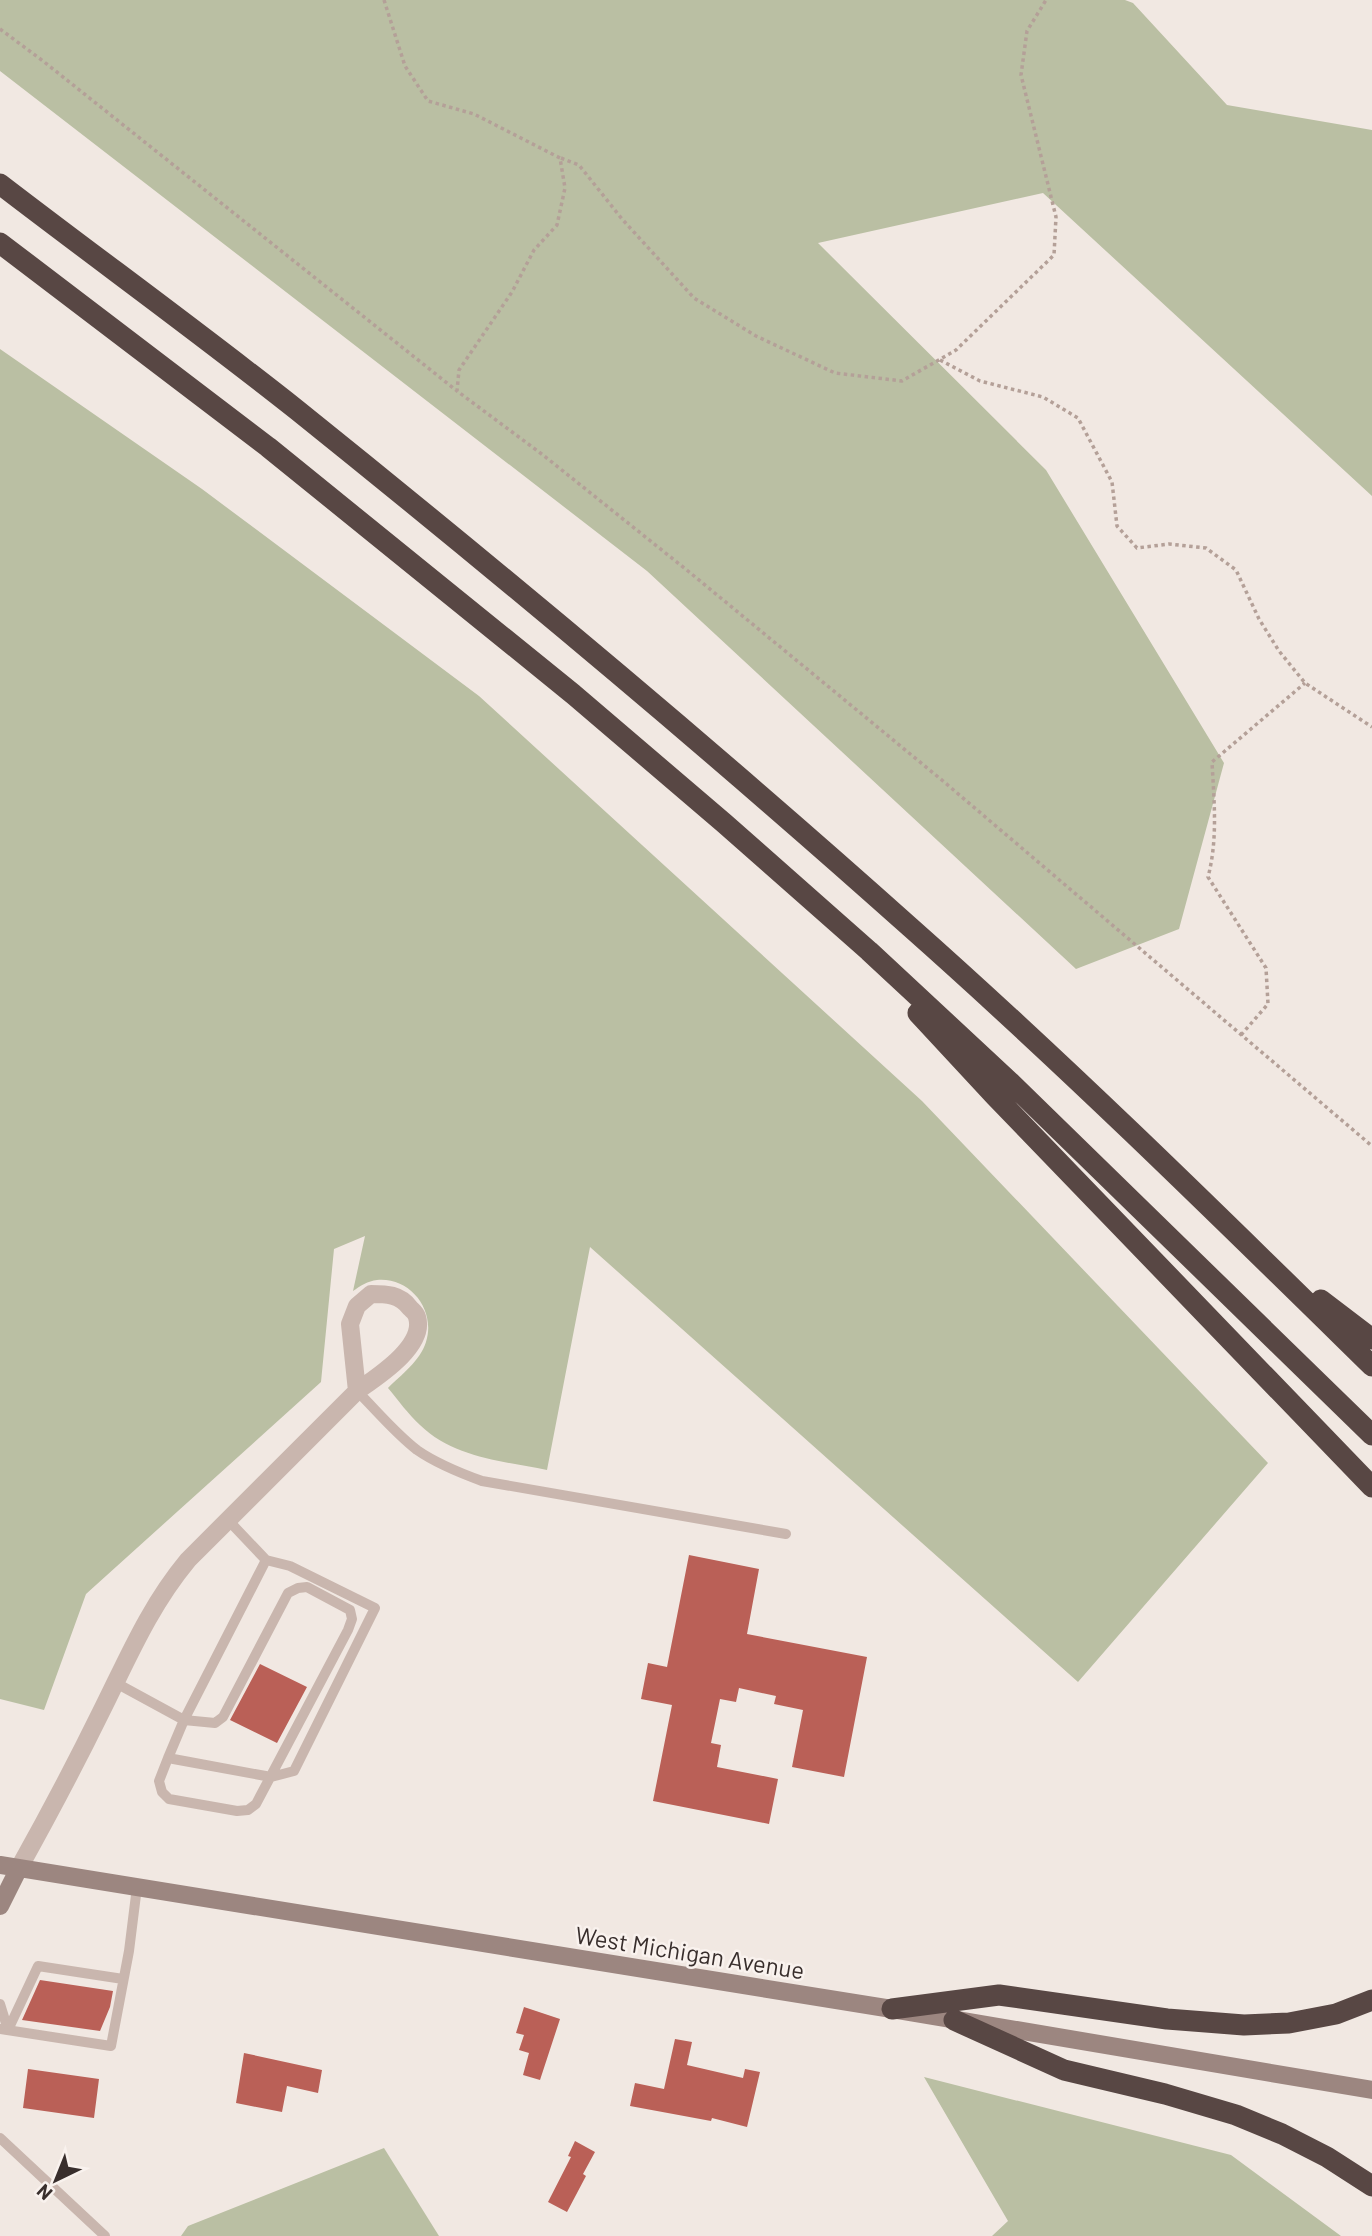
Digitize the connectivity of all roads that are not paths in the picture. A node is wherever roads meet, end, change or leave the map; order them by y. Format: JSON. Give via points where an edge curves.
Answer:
{"nodes":[{"id":1,"x":0,"y":184,"type":"edge"},
{"id":2,"x":0,"y":243,"type":"edge"},
{"id":3,"x":869,"y":950,"type":"junction"},
{"id":4,"x":1250,"y":1246,"type":"junction"},
{"id":5,"x":1372,"y":1339,"type":"edge"},
{"id":6,"x":1372,"y":1366,"type":"edge"},
{"id":7,"x":358,"y":1391,"type":"junction"},
{"id":8,"x":1372,"y":1435,"type":"edge"},
{"id":9,"x":1372,"y":1487,"type":"edge"},
{"id":10,"x":228,"y":1520,"type":"junction"},
{"id":11,"x":786,"y":1534,"type":"dead end"},
{"id":12,"x":266,"y":1560,"type":"junction"},
{"id":13,"x":116,"y":1682,"type":"junction"},
{"id":14,"x":184,"y":1720,"type":"junction"},
{"id":15,"x":168,"y":1758,"type":"junction"},
{"id":16,"x":271,"y":1777,"type":"junction"},
{"id":17,"x":0,"y":1865,"type":"edge"},
{"id":18,"x":19,"y":1868,"type":"junction"},
{"id":19,"x":136,"y":1887,"type":"junction"},
{"id":20,"x":0,"y":1906,"type":"edge"},
{"id":21,"x":63,"y":1970,"type":"junction"},
{"id":22,"x":100,"y":1976,"type":"junction"},
{"id":23,"x":123,"y":1979,"type":"junction"},
{"id":24,"x":57,"y":1983,"type":"dead end"},
{"id":25,"x":94,"y":1988,"type":"dead end"},
{"id":26,"x":1372,"y":2000,"type":"edge"},
{"id":27,"x":0,"y":2004,"type":"edge"},
{"id":28,"x":892,"y":2010,"type":"junction"},
{"id":29,"x":954,"y":2020,"type":"junction"},
{"id":30,"x":39,"y":2022,"type":"dead end"},
{"id":31,"x":76,"y":2027,"type":"dead end"},
{"id":32,"x":4,"y":2029,"type":"edge"},
{"id":33,"x":33,"y":2034,"type":"junction"},
{"id":34,"x":70,"y":2039,"type":"junction"},
{"id":35,"x":1372,"y":2090,"type":"edge"},
{"id":36,"x":0,"y":2138,"type":"edge"},
{"id":37,"x":1372,"y":2186,"type":"edge"},
{"id":38,"x":106,"y":2236,"type":"edge"}],
"edges":[{"from":1,"to":4,"type":"highway","via":[[294,408],[649,699],[910,927]]},
{"from":2,"to":3,"type":"highway","via":[[268,447],[552,677]]},
{"from":3,"to":8,"type":"highway"},
{"from":3,"to":9,"type":"highway","via":[[900,994]]},
{"from":4,"to":5,"type":"highway"},
{"from":4,"to":6,"type":"highway"},
{"from":7,"to":7,"type":"street","via":[[405,1353],[416,1335],[417,1317],[404,1300],[370,1294],[357,1306],[350,1324]]},
{"from":7,"to":10,"type":"street"},
{"from":7,"to":11,"type":"lane","via":[[418,1451],[482,1481]]},
{"from":10,"to":12,"type":"lane"},
{"from":10,"to":13,"type":"street","via":[[166,1586]]},
{"from":12,"to":14,"type":"lane"},
{"from":12,"to":16,"type":"lane","via":[[290,1566],[375,1608],[294,1771]]},
{"from":13,"to":14,"type":"lane"},
{"from":13,"to":18,"type":"street"},
{"from":14,"to":15,"type":"lane"},
{"from":14,"to":16,"type":"lane","via":[[215,1723],[223,1717],[288,1593],[307,1587],[342,1604],[350,1610],[348,1630]]},
{"from":15,"to":16,"type":"lane"},
{"from":15,"to":16,"type":"lane","via":[[159,1781],[169,1799],[248,1810]]},
{"from":17,"to":18,"type":"main road","name":"West Michigan Avenue"},
{"from":18,"to":19,"type":"main road","name":"West Michigan Avenue"},
{"from":18,"to":20,"type":"main road"},
{"from":19,"to":23,"type":"lane"},
{"from":19,"to":28,"type":"main road","name":"West Michigan Avenue"},
{"from":21,"to":22,"type":"lane"},
{"from":21,"to":24,"type":"lane"},
{"from":21,"to":32,"type":"lane","via":[[38,1966]]},
{"from":22,"to":23,"type":"lane"},
{"from":22,"to":25,"type":"lane"},
{"from":23,"to":34,"type":"lane","via":[[111,2046]]},
{"from":26,"to":28,"type":"highway","via":[[1300,2021],[1244,2025],[999,1995]]},
{"from":27,"to":32,"type":"lane"},
{"from":28,"to":29,"type":"main road","name":"West Michigan Avenue"},
{"from":29,"to":35,"type":"main road","name":"West Michigan Avenue"},
{"from":29,"to":37,"type":"highway","via":[[1064,2070],[1236,2115],[1315,2151]]},
{"from":30,"to":33,"type":"lane"},
{"from":31,"to":34,"type":"lane"},
{"from":32,"to":33,"type":"lane"},
{"from":33,"to":34,"type":"lane"},
{"from":36,"to":38,"type":"lane"}]}
